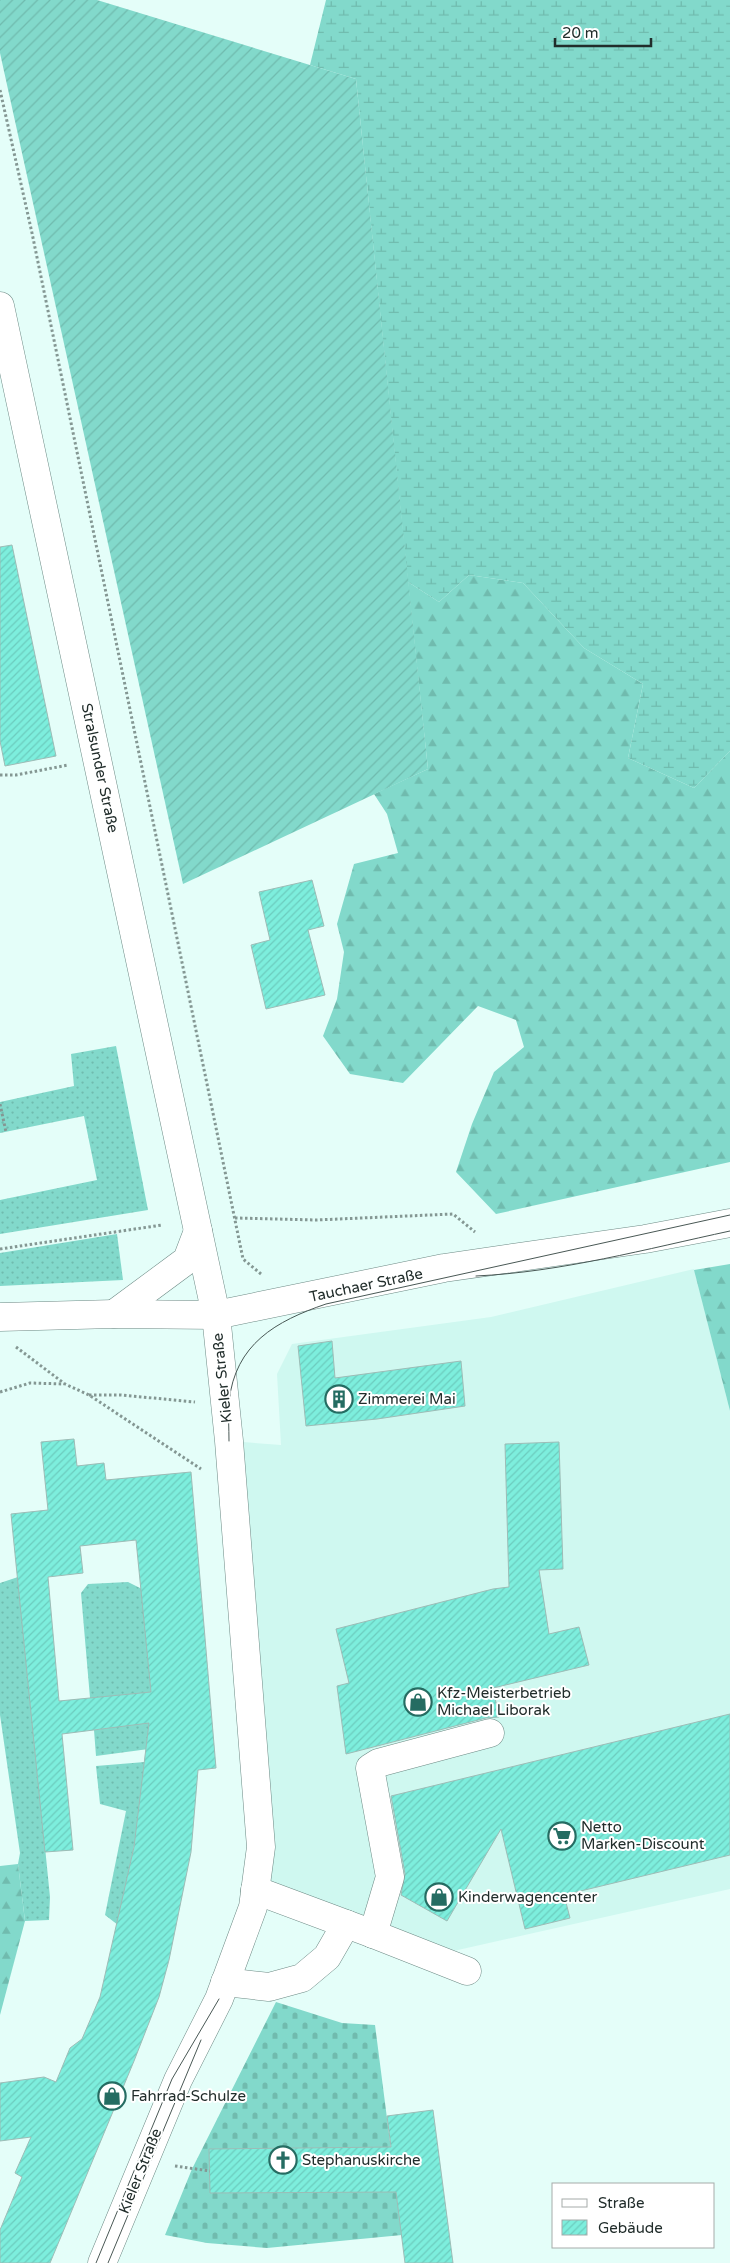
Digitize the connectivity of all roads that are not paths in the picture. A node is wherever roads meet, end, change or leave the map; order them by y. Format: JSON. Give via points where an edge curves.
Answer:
{"nodes":[{"id":1,"x":0,"y":310,"type":"edge"},
{"id":2,"x":730,"y":1223,"type":"edge"},
{"id":3,"x":198,"y":1231,"type":"junction"},
{"id":4,"x":114,"y":1314,"type":"junction"},
{"id":5,"x":216,"y":1315,"type":"junction"},
{"id":6,"x":0,"y":1317,"type":"edge"},
{"id":7,"x":490,"y":1733,"type":"dead end"},
{"id":8,"x":255,"y":1890,"type":"junction"},
{"id":9,"x":346,"y":1924,"type":"junction"},
{"id":10,"x":373,"y":1934,"type":"junction"},
{"id":11,"x":466,"y":1971,"type":"dead end"},
{"id":12,"x":222,"y":1990,"type":"junction"},
{"id":13,"x":102,"y":2263,"type":"edge"}],
"edges":[{"from":1,"to":3,"type":"main road","name":"Stralsunder Straße"},
{"from":2,"to":5,"type":"main road","name":"Tauchaer Straße","via":[[645,1240],[444,1268]]},
{"from":3,"to":4,"type":"main road","via":[[187,1260]]},
{"from":3,"to":5,"type":"main road","name":"Stralsunder Straße"},
{"from":4,"to":5,"type":"main road","name":"Tauchaer Straße"},
{"from":4,"to":6,"type":"main road","name":"Tauchaer Straße"},
{"from":5,"to":8,"type":"main road","name":"Kieler Straße","via":[[261,1847]]},
{"from":7,"to":10,"type":"main road","via":[[378,1763],[370,1768],[390,1877]]},
{"from":8,"to":9,"type":"main road"},
{"from":8,"to":12,"type":"main road","name":"Kieler Straße","via":[[253,1907]]},
{"from":9,"to":10,"type":"main road"},
{"from":9,"to":12,"type":"main road","via":[[326,1957],[302,1978],[269,1987]]},
{"from":10,"to":11,"type":"main road"},
{"from":12,"to":13,"type":"main road","name":"Kieler Straße","via":[[178,2080]]}]}
